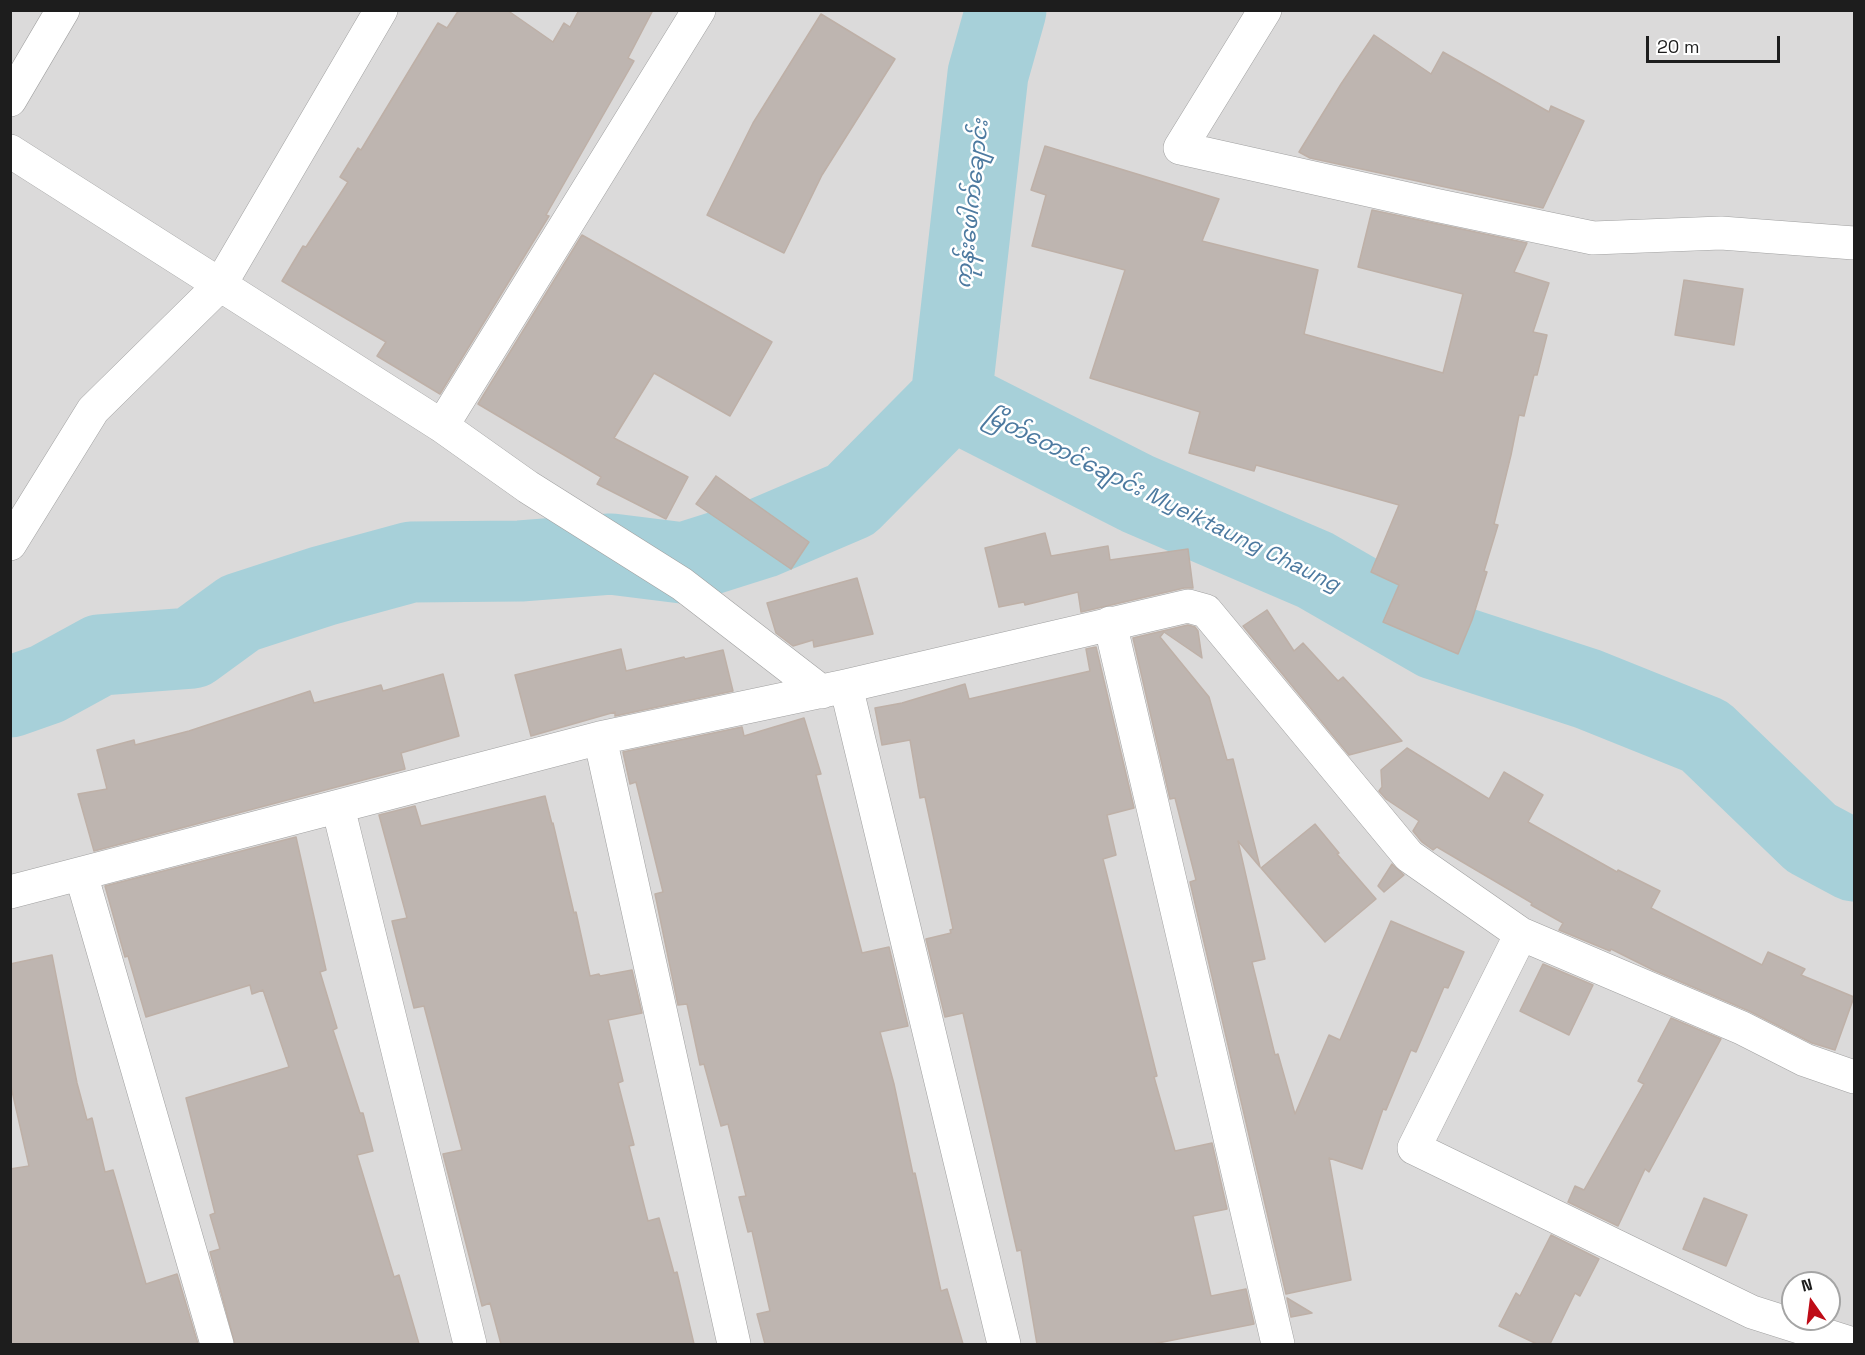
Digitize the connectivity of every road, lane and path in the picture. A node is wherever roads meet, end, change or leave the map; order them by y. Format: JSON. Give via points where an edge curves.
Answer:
{"nodes":[{"id":1,"x":63,"y":10,"type":"edge"},
{"id":2,"x":381,"y":10,"type":"edge"},
{"id":3,"x":699,"y":10,"type":"edge"},
{"id":4,"x":1265,"y":10,"type":"edge"},
{"id":5,"x":10,"y":100,"type":"edge"},
{"id":6,"x":10,"y":151,"type":"edge"},
{"id":7,"x":1854,"y":243,"type":"edge"},
{"id":8,"x":220,"y":285,"type":"junction"},
{"id":9,"x":442,"y":426,"type":"junction"},
{"id":10,"x":10,"y":544,"type":"edge"},
{"id":11,"x":1110,"y":623,"type":"junction"},
{"id":12,"x":834,"y":689,"type":"junction"},
{"id":13,"x":600,"y":738,"type":"junction"},
{"id":14,"x":338,"y":807,"type":"junction"},
{"id":15,"x":81,"y":874,"type":"junction"},
{"id":16,"x":10,"y":892,"type":"edge"},
{"id":17,"x":1521,"y":934,"type":"junction"},
{"id":18,"x":1854,"y":1077,"type":"edge"},
{"id":19,"x":217,"y":1344,"type":"edge"},
{"id":20,"x":470,"y":1344,"type":"edge"},
{"id":21,"x":734,"y":1344,"type":"edge"},
{"id":22,"x":1004,"y":1344,"type":"edge"},
{"id":23,"x":1278,"y":1344,"type":"edge"},
{"id":24,"x":1853,"y":1344,"type":"edge"}],
"edges":[{"from":1,"to":5,"type":"street"},
{"from":2,"to":8,"type":"street"},
{"from":3,"to":9,"type":"street"},
{"from":4,"to":7,"type":"street","via":[[1180,148],[1593,238],[1721,233]]},
{"from":6,"to":8,"type":"street"},
{"from":8,"to":9,"type":"street"},
{"from":8,"to":10,"type":"street","via":[[93,410]]},
{"from":9,"to":12,"type":"street"},
{"from":11,"to":12,"type":"street"},
{"from":11,"to":17,"type":"street","via":[[1188,606],[1206,611],[1409,856]]},
{"from":11,"to":23,"type":"street"},
{"from":12,"to":13,"type":"street"},
{"from":12,"to":22,"type":"street"},
{"from":13,"to":14,"type":"street"},
{"from":13,"to":21,"type":"street"},
{"from":14,"to":15,"type":"street"},
{"from":14,"to":20,"type":"street"},
{"from":15,"to":16,"type":"street"},
{"from":15,"to":19,"type":"street"},
{"from":17,"to":18,"type":"street","via":[[1742,1028],[1805,1060]]},
{"from":17,"to":24,"type":"street","via":[[1414,1148],[1752,1312]]}]}
